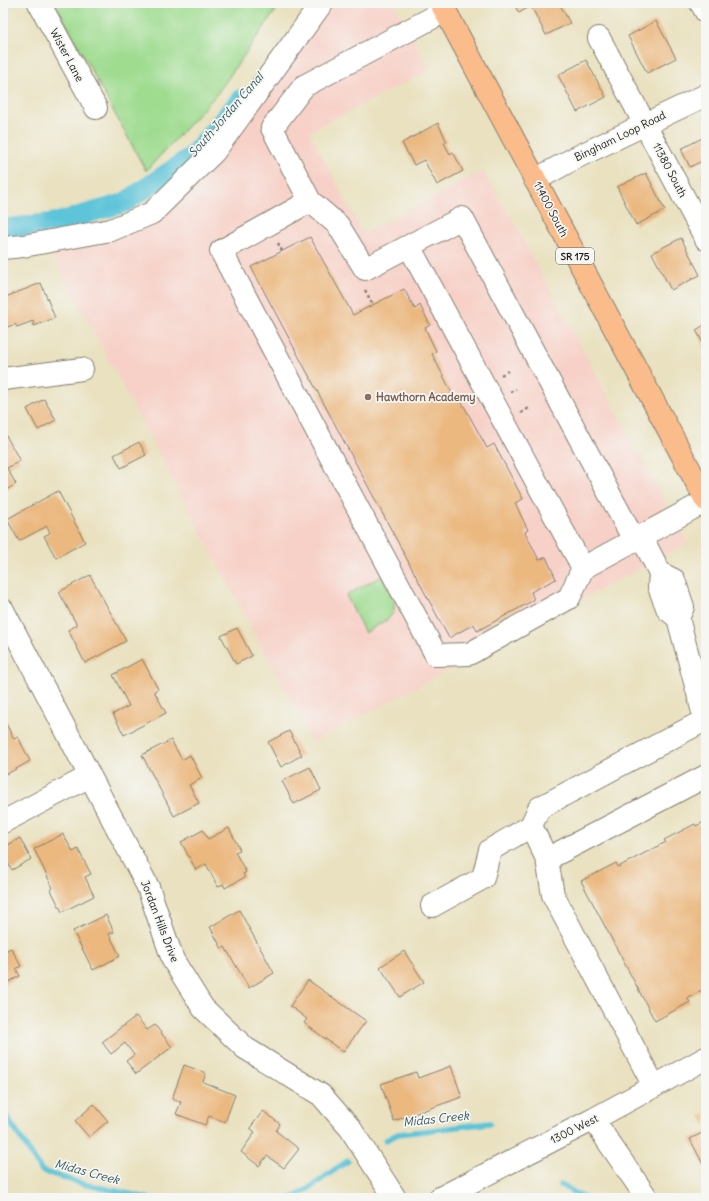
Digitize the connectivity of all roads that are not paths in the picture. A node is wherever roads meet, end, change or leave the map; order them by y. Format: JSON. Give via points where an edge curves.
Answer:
{"nodes":[{"id":1,"x":39,"y":3,"type":"edge"},
{"id":2,"x":322,"y":3,"type":"edge"},
{"id":3,"x":701,"y":3,"type":"edge"},
{"id":4,"x":443,"y":7,"type":"edge"},
{"id":5,"x":706,"y":12,"type":"edge"},
{"id":6,"x":599,"y":38,"type":"dead end"},
{"id":7,"x":706,"y":95,"type":"edge"},
{"id":8,"x":96,"y":108,"type":"dead end"},
{"id":9,"x":645,"y":124,"type":"junction"},
{"id":10,"x":535,"y":180,"type":"junction"},
{"id":11,"x":310,"y":201,"type":"junction"},
{"id":12,"x":706,"y":239,"type":"edge"},
{"id":13,"x":409,"y":246,"type":"junction"},
{"id":14,"x":3,"y":248,"type":"edge"},
{"id":15,"x":82,"y":369,"type":"dead end"},
{"id":16,"x":3,"y":379,"type":"edge"},
{"id":17,"x":706,"y":500,"type":"edge"},
{"id":18,"x":638,"y":538,"type":"junction"},
{"id":19,"x":583,"y":568,"type":"junction"},
{"id":20,"x":3,"y":610,"type":"edge"},
{"id":21,"x":90,"y":776,"type":"junction"},
{"id":22,"x":706,"y":776,"type":"edge"},
{"id":23,"x":3,"y":822,"type":"edge"},
{"id":24,"x":531,"y":826,"type":"junction"},
{"id":25,"x":547,"y":859,"type":"junction"},
{"id":26,"x":432,"y":906,"type":"dead end"},
{"id":27,"x":706,"y":1058,"type":"edge"},
{"id":28,"x":654,"y":1086,"type":"junction"},
{"id":29,"x":594,"y":1119,"type":"junction"},
{"id":30,"x":395,"y":1198,"type":"edge"},
{"id":31,"x":440,"y":1198,"type":"edge"},
{"id":32,"x":647,"y":1198,"type":"edge"}],
"edges":[{"from":1,"to":8,"type":"street","name":"Wister Lane"},
{"from":2,"to":14,"type":"street","via":[[214,152],[152,213],[111,230]]},
{"from":3,"to":5,"type":"street"},
{"from":4,"to":10,"type":"main road","name":"11400 South","number":"SR 175"},
{"from":4,"to":11,"type":"street","via":[[304,86],[272,128]]},
{"from":6,"to":9,"type":"street","name":"11380 South"},
{"from":7,"to":9,"type":"street","name":"Bingham Loop Road"},
{"from":9,"to":10,"type":"street","name":"Bingham Loop Road"},
{"from":9,"to":12,"type":"street","name":"11380 South"},
{"from":10,"to":17,"type":"main road","name":"11400 South","number":"SR 175"},
{"from":11,"to":13,"type":"street","via":[[338,225],[365,268]]},
{"from":11,"to":19,"type":"street","via":[[221,250],[436,654],[469,654],[569,598]]},
{"from":13,"to":18,"type":"street","via":[[462,218]]},
{"from":13,"to":19,"type":"street"},
{"from":15,"to":16,"type":"street"},
{"from":17,"to":18,"type":"street"},
{"from":18,"to":19,"type":"street"},
{"from":18,"to":24,"type":"street","via":[[660,573],[658,587],[668,610],[678,618],[705,720],[539,808]]},
{"from":20,"to":21,"type":"street","name":"Jordan Hills Drive"},
{"from":21,"to":23,"type":"street"},
{"from":21,"to":30,"type":"street","name":"Jordan Hills Drive","via":[[148,887],[174,960],[203,1008],[245,1048],[321,1095],[350,1128]]},
{"from":22,"to":25,"type":"street"},
{"from":24,"to":25,"type":"street"},
{"from":24,"to":26,"type":"street","via":[[490,850],[483,878]]},
{"from":25,"to":28,"type":"street","via":[[553,895]]},
{"from":27,"to":28,"type":"street","name":"1300 West"},
{"from":28,"to":29,"type":"street","name":"1300 West"},
{"from":29,"to":31,"type":"street","name":"1300 West"},
{"from":29,"to":32,"type":"street"}]}
